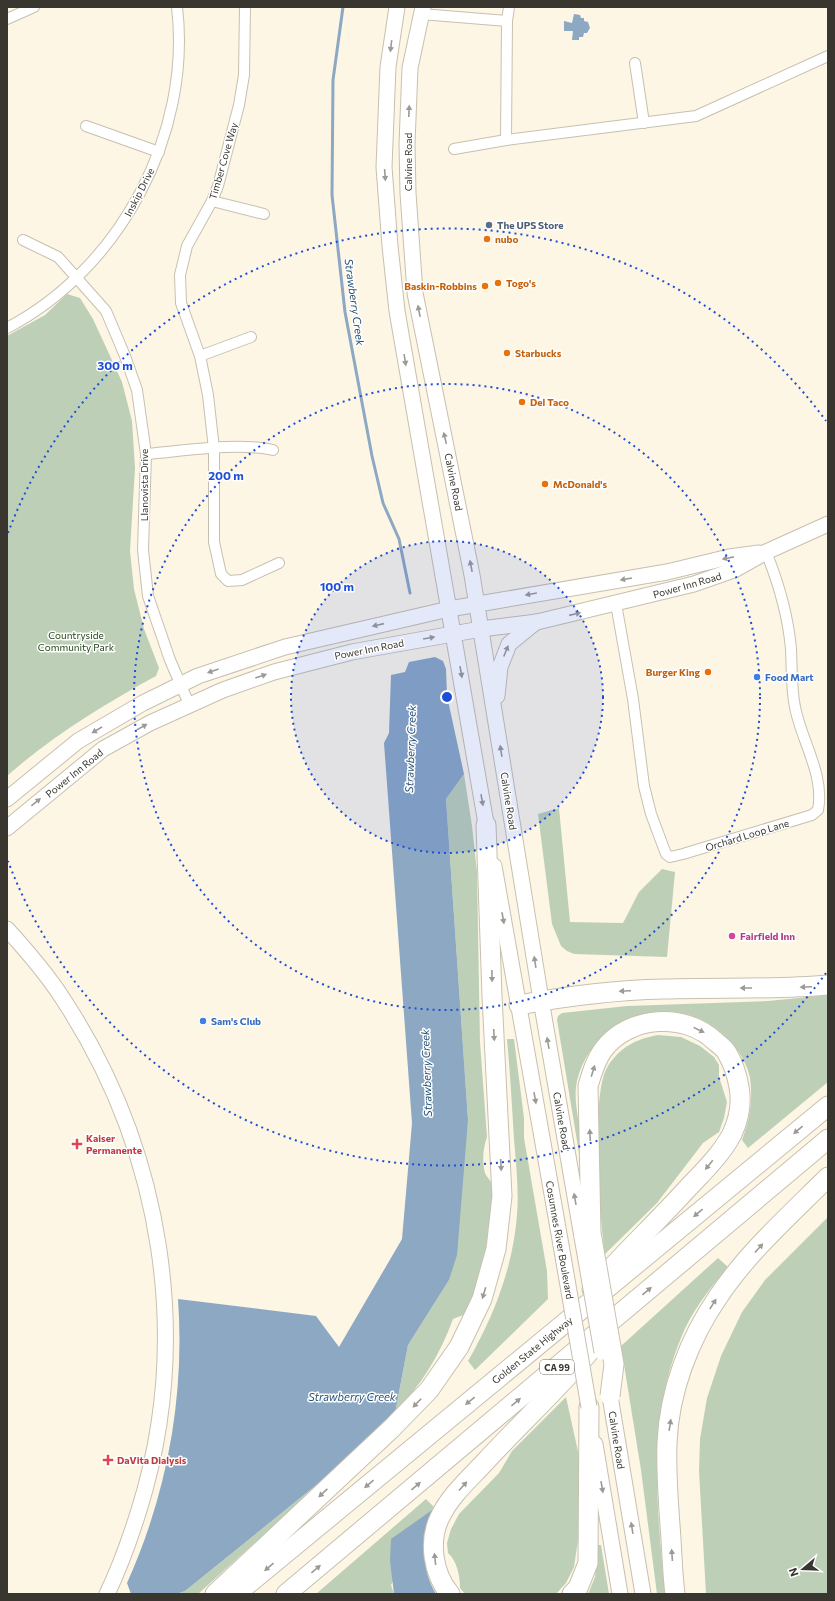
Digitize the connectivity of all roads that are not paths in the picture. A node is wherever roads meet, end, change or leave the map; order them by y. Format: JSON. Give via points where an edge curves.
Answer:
{"nodes":[{"id":1,"x":34,"y":7,"type":"edge"},
{"id":2,"x":177,"y":7,"type":"edge"},
{"id":3,"x":245,"y":7,"type":"edge"},
{"id":4,"x":397,"y":7,"type":"edge"},
{"id":5,"x":509,"y":7,"type":"edge"},
{"id":6,"x":422,"y":11,"type":"edge"},
{"id":7,"x":7,"y":19,"type":"edge"},
{"id":8,"x":507,"y":22,"type":"junction"},
{"id":9,"x":828,"y":56,"type":"edge"},
{"id":10,"x":635,"y":63,"type":"dead end"},
{"id":11,"x":644,"y":123,"type":"junction"},
{"id":12,"x":86,"y":126,"type":"dead end"},
{"id":13,"x":506,"y":140,"type":"junction"},
{"id":14,"x":454,"y":149,"type":"dead end"},
{"id":15,"x":159,"y":152,"type":"junction"},
{"id":16,"x":212,"y":201,"type":"junction"},
{"id":17,"x":264,"y":214,"type":"dead end"},
{"id":18,"x":23,"y":240,"type":"dead end"},
{"id":19,"x":76,"y":277,"type":"junction"},
{"id":20,"x":7,"y":328,"type":"edge"},
{"id":21,"x":251,"y":337,"type":"dead end"},
{"id":22,"x":200,"y":356,"type":"junction"},
{"id":23,"x":214,"y":449,"type":"junction"},
{"id":24,"x":273,"y":450,"type":"dead end"},
{"id":25,"x":146,"y":454,"type":"junction"},
{"id":26,"x":828,"y":524,"type":"edge"},
{"id":27,"x":766,"y":552,"type":"junction"},
{"id":28,"x":279,"y":563,"type":"dead end"},
{"id":29,"x":477,"y":604,"type":"junction"},
{"id":30,"x":616,"y":604,"type":"junction"},
{"id":31,"x":449,"y":609,"type":"junction"},
{"id":32,"x":537,"y":622,"type":"junction"},
{"id":33,"x":481,"y":629,"type":"junction"},
{"id":34,"x":454,"y":634,"type":"junction"},
{"id":35,"x":180,"y":685,"type":"junction"},
{"id":36,"x":189,"y":704,"type":"junction"},
{"id":37,"x":495,"y":717,"type":"junction"},
{"id":38,"x":7,"y":799,"type":"edge"},
{"id":39,"x":486,"y":825,"type":"junction"},
{"id":40,"x":7,"y":828,"type":"edge"},
{"id":41,"x":7,"y":929,"type":"edge"},
{"id":42,"x":828,"y":985,"type":"edge"},
{"id":43,"x":541,"y":1000,"type":"junction"},
{"id":44,"x":519,"y":1005,"type":"junction"},
{"id":45,"x":828,"y":1106,"type":"edge"},
{"id":46,"x":828,"y":1139,"type":"edge"},
{"id":47,"x":828,"y":1177,"type":"edge"},
{"id":48,"x":586,"y":1235,"type":"junction"},
{"id":49,"x":623,"y":1312,"type":"junction"},
{"id":50,"x":554,"y":1332,"type":"junction"},
{"id":51,"x":610,"y":1396,"type":"joint"},
{"id":52,"x":588,"y":1408,"type":"junction"},
{"id":53,"x":107,"y":1594,"type":"edge"},
{"id":54,"x":215,"y":1594,"type":"edge"},
{"id":55,"x":236,"y":1594,"type":"edge"},
{"id":56,"x":286,"y":1594,"type":"edge"},
{"id":57,"x":450,"y":1594,"type":"edge"},
{"id":58,"x":572,"y":1594,"type":"edge"},
{"id":59,"x":620,"y":1594,"type":"edge"},
{"id":60,"x":643,"y":1594,"type":"edge"},
{"id":61,"x":675,"y":1594,"type":"edge"}],
"edges":[{"from":1,"to":7,"type":"street"},
{"from":2,"to":15,"type":"street","name":"Inskip Drive","via":[[177,73],[169,118]]},
{"from":3,"to":16,"type":"street","name":"Timber Cove Way","via":[[244,75],[239,105]]},
{"from":4,"to":31,"type":"main road","one_way":true,"via":[[388,67],[384,167],[390,246],[399,326]]},
{"from":5,"to":8,"type":"street"},
{"from":6,"to":8,"type":"street"},
{"from":29,"to":6,"type":"main road","name":"Calvine Road","one_way":true,"via":[[415,293],[407,144],[410,68]]},
{"from":8,"to":13,"type":"street"},
{"from":9,"to":11,"type":"street","via":[[696,116]]},
{"from":10,"to":11,"type":"street"},
{"from":11,"to":13,"type":"street"},
{"from":12,"to":15,"type":"street"},
{"from":13,"to":14,"type":"street"},
{"from":15,"to":19,"type":"street","name":"Inskip Drive","via":[[127,217],[94,260]]},
{"from":16,"to":17,"type":"street"},
{"from":16,"to":22,"type":"street","name":"Timber Cove Way","via":[[187,246],[180,275],[181,303]]},
{"from":18,"to":19,"type":"street","name":"Llanovista Drive","via":[[58,257]]},
{"from":19,"to":20,"type":"street","name":"Inskip Drive","via":[[43,305]]},
{"from":19,"to":25,"type":"street","name":"Llanovista Drive","via":[[106,311],[125,356],[137,390]]},
{"from":21,"to":22,"type":"street"},
{"from":22,"to":23,"type":"street","name":"Timber Cove Way","via":[[208,394]]},
{"from":23,"to":24,"type":"street","via":[[242,446]]},
{"from":23,"to":25,"type":"street"},
{"from":23,"to":28,"type":"street","name":"Timber Cove Way","via":[[214,542],[221,574],[228,581],[242,580]]},
{"from":25,"to":35,"type":"street","name":"Llanovista Drive","via":[[144,550],[148,596]]},
{"from":26,"to":27,"type":"main road","name":"Power Inn Road"},
{"from":27,"to":29,"type":"main road","name":"Power Inn Road","one_way":true,"via":[[729,557],[667,572]]},
{"from":27,"to":30,"type":"main road","name":"Power Inn Road","via":[[734,570],[694,584]]},
{"from":27,"to":30,"type":"street","name":"Orchard Loop Lane","via":[[779,582],[787,621],[795,708],[820,790],[818,810],[805,817],[683,854],[670,857],[666,854],[644,786],[633,699]]},
{"from":29,"to":31,"type":"main road","name":"Power Inn Road"},
{"from":29,"to":33,"type":"main road","name":"Calvine Road"},
{"from":32,"to":30,"type":"main road","name":"Power Inn Road","one_way":true},
{"from":31,"to":34,"type":"main road"},
{"from":31,"to":35,"type":"main road","name":"Power Inn Road","one_way":true,"via":[[285,647],[198,676]]},
{"from":32,"to":33,"type":"main road","name":"Power Inn Road"},
{"from":37,"to":32,"type":"main road","one_way":true,"via":[[500,667],[509,644]]},
{"from":33,"to":34,"type":"main road","name":"Power Inn Road"},
{"from":33,"to":37,"type":"main road","name":"Calvine Road"},
{"from":36,"to":34,"type":"main road","name":"Power Inn Road","one_way":true,"via":[[274,672],[312,661]]},
{"from":34,"to":39,"type":"main road","one_way":true},
{"from":35,"to":36,"type":"street","name":"Llanovista Drive"},
{"from":35,"to":38,"type":"main road","name":"Power Inn Road","one_way":true,"via":[[143,703],[78,741]]},
{"from":40,"to":36,"type":"main road","name":"Power Inn Road","one_way":true,"via":[[103,749]]},
{"from":43,"to":37,"type":"main road","name":"Calvine Road","one_way":true},
{"from":39,"to":44,"type":"main road","one_way":true},
{"from":39,"to":54,"type":"highway","one_way":true,"via":[[502,1196],[496,1249],[482,1299],[459,1347],[429,1390]]},
{"from":41,"to":53,"type":"main road","via":[[63,997],[107,1076],[141,1163],[155,1219],[161,1258],[165,1287],[166,1356],[161,1414],[145,1492],[124,1555]]},
{"from":42,"to":43,"type":"highway","one_way":true,"via":[[664,989]]},
{"from":43,"to":44,"type":"highway"},
{"from":48,"to":43,"type":"main road","name":"Calvine Road","one_way":true},
{"from":44,"to":52,"type":"main road","name":"Cosumnes River Boulevard","one_way":true,"bridge":true},
{"from":45,"to":50,"type":"highway","name":"Golden State Highway","number":"CA 99","one_way":true},
{"from":49,"to":46,"type":"highway","number":"CA 99","one_way":true},
{"from":61,"to":47,"type":"highway","one_way":true,"via":[[667,1442],[674,1394],[689,1348],[703,1321],[733,1277]]},
{"from":48,"to":50,"type":"highway","one_way":true,"via":[[588,1086],[593,1067],[604,1049],[616,1037],[646,1023],[664,1021],[685,1024],[710,1035],[727,1052],[737,1074],[741,1099],[732,1134],[707,1168],[608,1270]]},
{"from":48,"to":51,"type":"highway","bridge":true,"via":[[614,1364]]},
{"from":56,"to":49,"type":"highway","number":"CA 99","one_way":true},
{"from":57,"to":49,"type":"highway","one_way":true,"via":[[444,1587],[434,1563],[434,1536],[448,1503],[496,1450],[562,1385]]},
{"from":50,"to":55,"type":"highway","name":"Golden State Highway","number":"CA 99","one_way":true},
{"from":60,"to":51,"type":"main road","name":"Calvine Road","one_way":true},
{"from":52,"to":58,"type":"highway","via":[[588,1563],[578,1588]]},
{"from":52,"to":59,"type":"main road","name":"Cosumnes River Boulevard","one_way":true}]}
